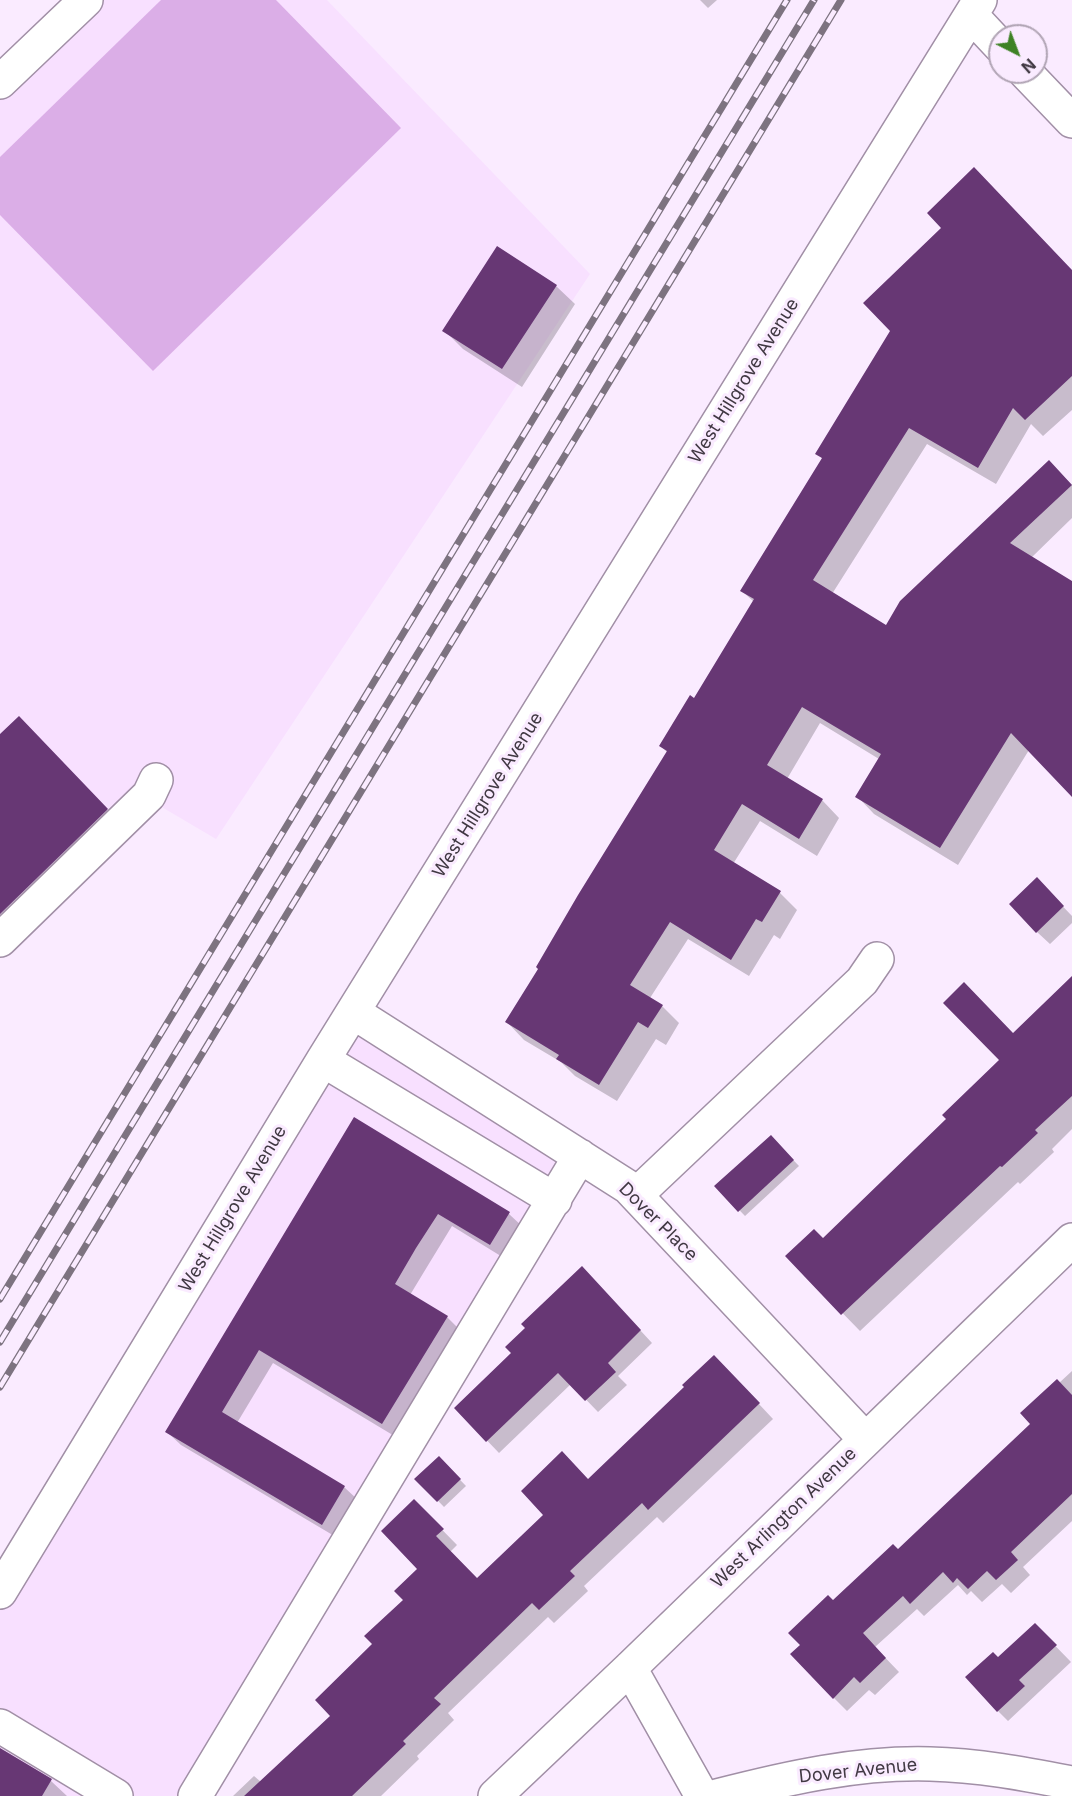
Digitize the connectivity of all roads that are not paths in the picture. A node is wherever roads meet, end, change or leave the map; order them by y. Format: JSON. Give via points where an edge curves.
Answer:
{"nodes":[{"id":1,"x":86,"y":0,"type":"edge"},
{"id":2,"x":975,"y":8,"type":"edge"},
{"id":3,"x":988,"y":28,"type":"edge"},
{"id":4,"x":0,"y":82,"type":"edge"},
{"id":5,"x":1037,"y":84,"type":"edge"},
{"id":6,"x":1072,"y":121,"type":"edge"},
{"id":7,"x":156,"y":780,"type":"dead end"},
{"id":8,"x":0,"y":940,"type":"edge"},
{"id":9,"x":878,"y":959,"type":"dead end"},
{"id":10,"x":353,"y":1012,"type":"junction"},
{"id":11,"x":323,"y":1060,"type":"junction"},
{"id":12,"x":580,"y":1156,"type":"junction"},
{"id":13,"x":636,"y":1195,"type":"junction"},
{"id":14,"x":555,"y":1200,"type":"junction"},
{"id":15,"x":1072,"y":1240,"type":"edge"},
{"id":16,"x":865,"y":1439,"type":"junction"},
{"id":17,"x":0,"y":1592,"type":"edge"},
{"id":18,"x":630,"y":1668,"type":"junction"},
{"id":19,"x":0,"y":1726,"type":"edge"},
{"id":20,"x":1072,"y":1783,"type":"edge"},
{"id":21,"x":116,"y":1796,"type":"edge"},
{"id":22,"x":195,"y":1796,"type":"edge"},
{"id":23,"x":495,"y":1796,"type":"edge"},
{"id":24,"x":702,"y":1796,"type":"edge"},
{"id":25,"x":717,"y":1796,"type":"edge"}],
"edges":[{"from":1,"to":4,"type":"street"},
{"from":2,"to":3,"type":"street"},
{"from":2,"to":10,"type":"street","name":"West Hillgrove Avenue"},
{"from":5,"to":6,"type":"street"},
{"from":7,"to":8,"type":"street","via":[[149,795]]},
{"from":9,"to":13,"type":"street","via":[[862,981]]},
{"from":10,"to":11,"type":"street","name":"West Hillgrove Avenue"},
{"from":10,"to":12,"type":"street","name":"Dover Place"},
{"from":11,"to":14,"type":"street"},
{"from":11,"to":17,"type":"street","name":"West Hillgrove Avenue"},
{"from":12,"to":13,"type":"street","name":"Dover Place"},
{"from":12,"to":14,"type":"street"},
{"from":13,"to":16,"type":"street","name":"Dover Place"},
{"from":14,"to":22,"type":"street"},
{"from":15,"to":16,"type":"street","name":"West Arlington Avenue"},
{"from":16,"to":18,"type":"street","name":"West Arlington Avenue"},
{"from":18,"to":23,"type":"street","name":"West Arlington Avenue"},
{"from":18,"to":24,"type":"street"},
{"from":19,"to":21,"type":"street"},
{"from":20,"to":25,"type":"street","name":"Dover Avenue","via":[[978,1767],[886,1765],[781,1779]]}]}
